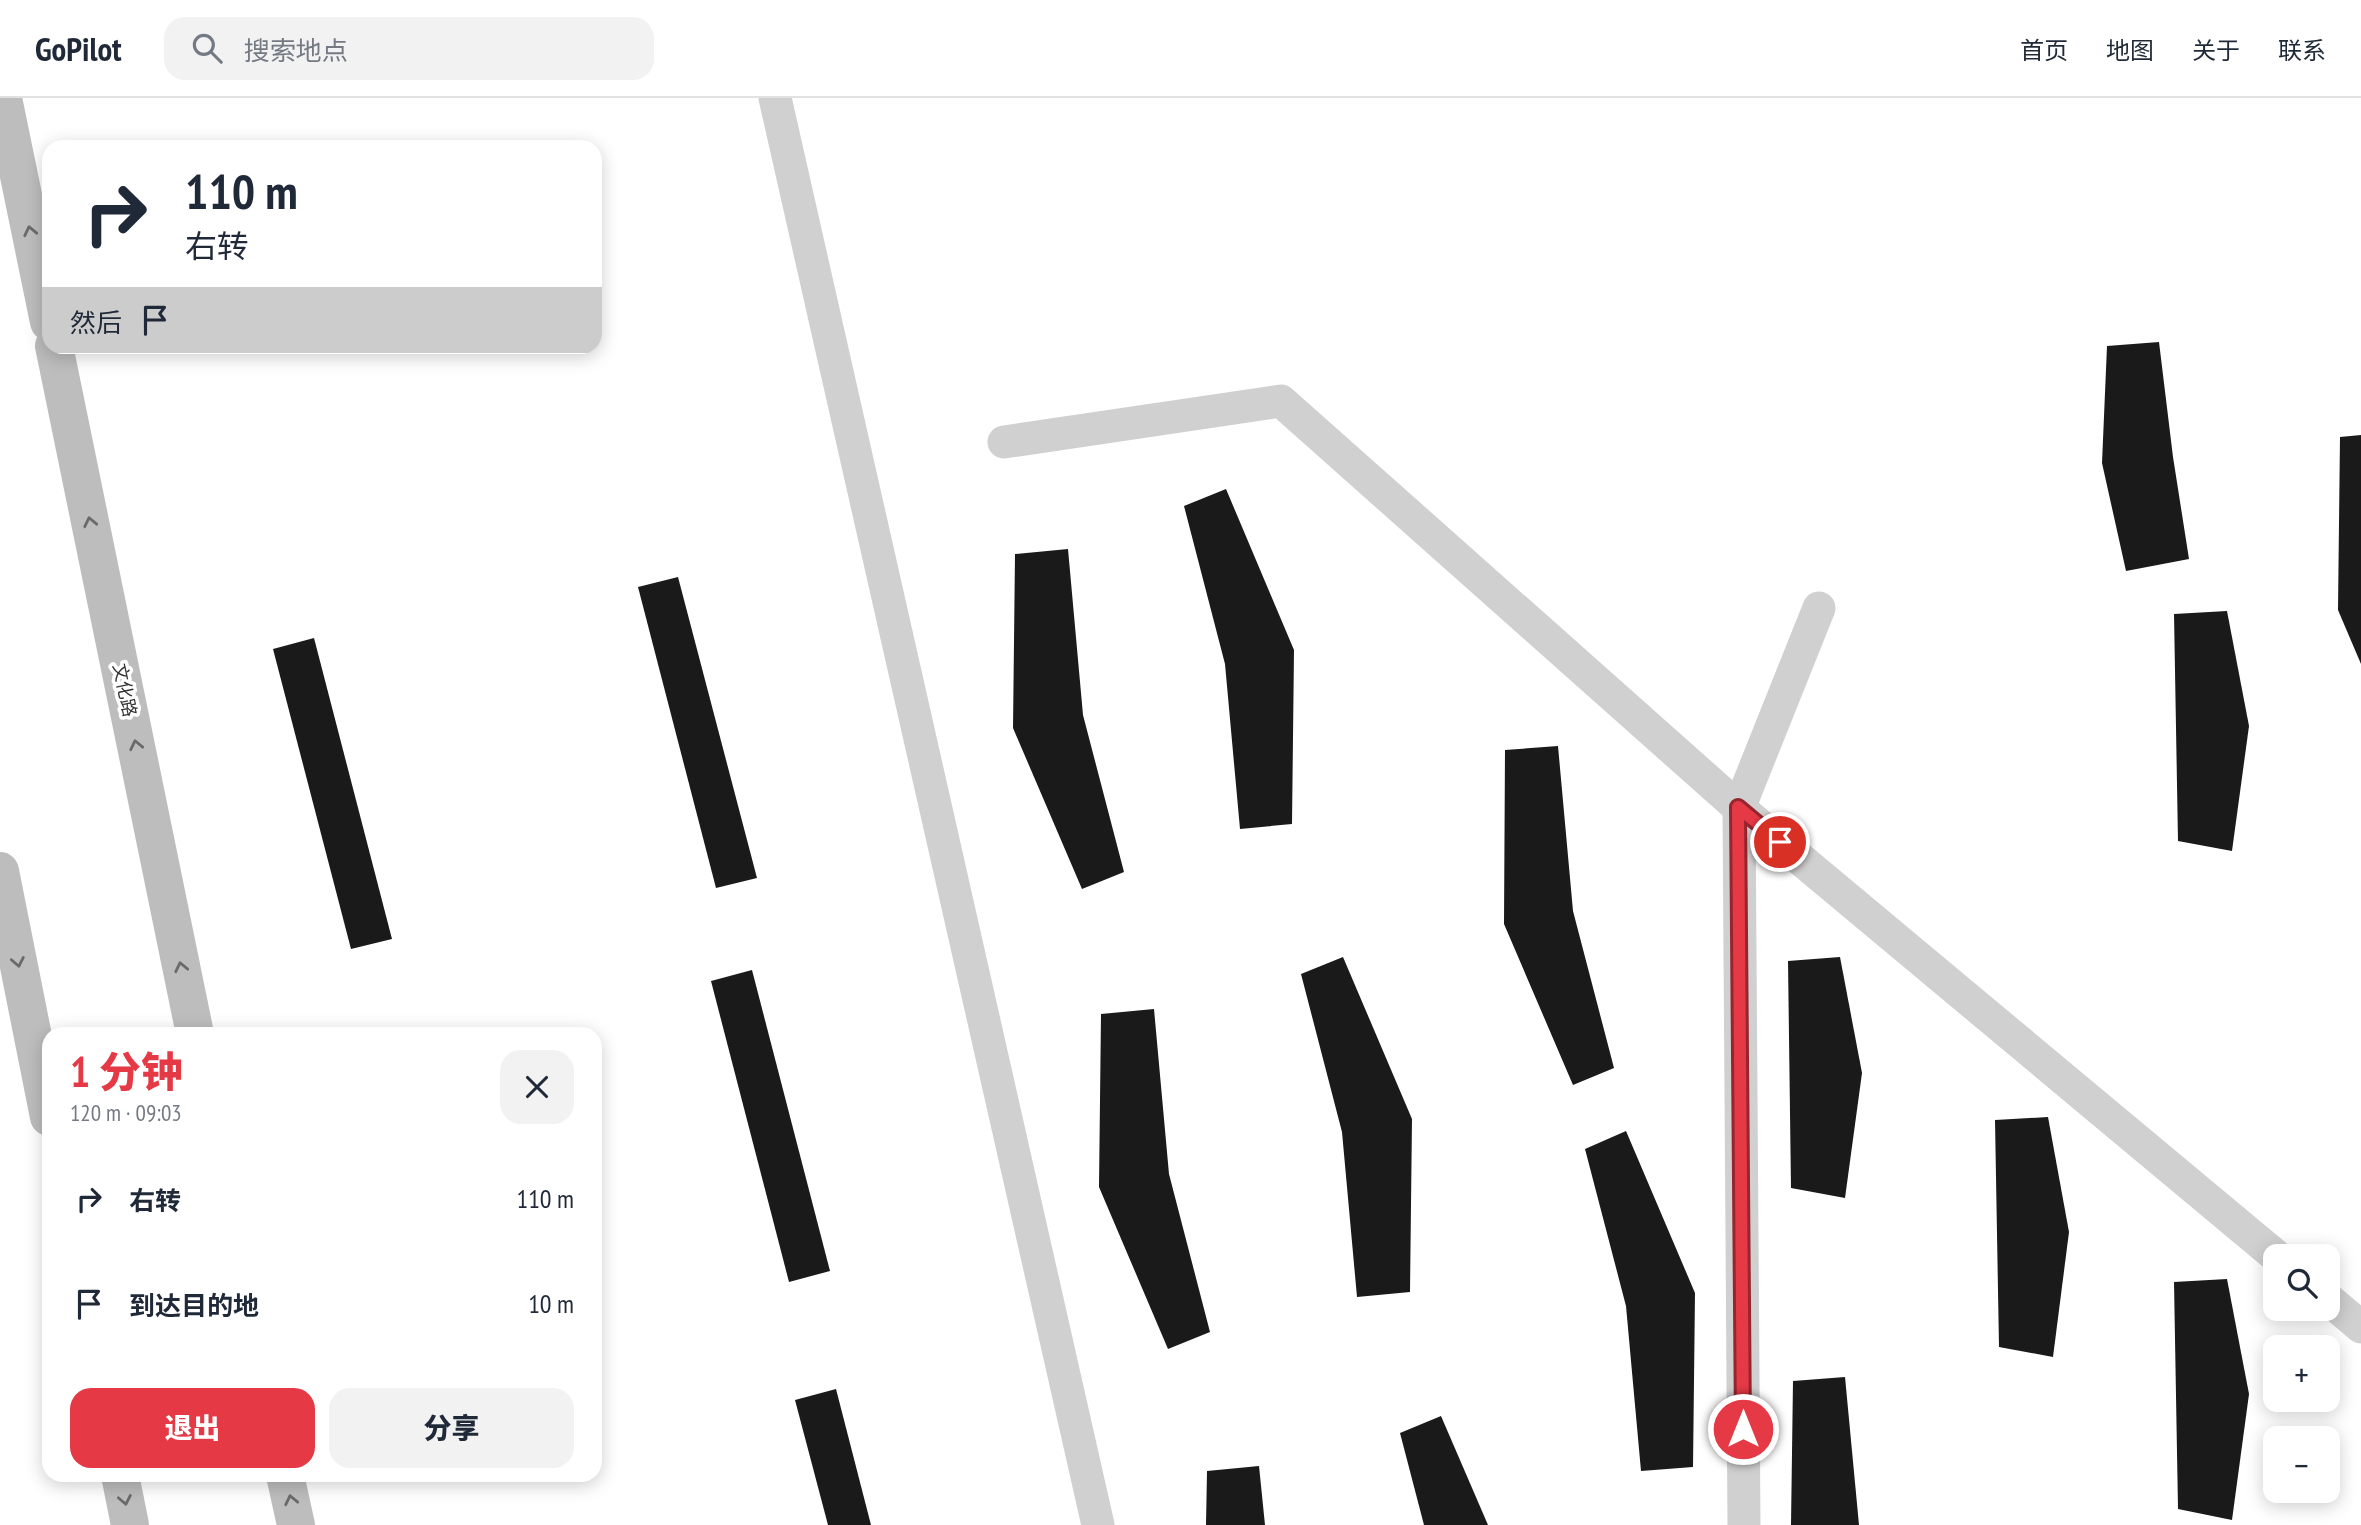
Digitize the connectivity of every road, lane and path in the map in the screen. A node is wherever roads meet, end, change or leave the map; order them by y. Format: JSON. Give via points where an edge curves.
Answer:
{"nodes":[{"id":1,"x":3,"y":98,"type":"edge"},
{"id":2,"x":775,"y":98,"type":"edge"},
{"id":3,"x":42,"y":288,"type":"edge"},
{"id":4,"x":56,"y":354,"type":"edge"},
{"id":5,"x":1004,"y":442,"type":"dead end"},
{"id":6,"x":1819,"y":608,"type":"dead end"},
{"id":7,"x":1738,"y":807,"type":"junction"},
{"id":8,"x":0,"y":871,"type":"edge"},
{"id":9,"x":194,"y":1027,"type":"edge"},
{"id":10,"x":42,"y":1082,"type":"edge"},
{"id":11,"x":2263,"y":1245,"type":"edge"},
{"id":12,"x":2340,"y":1309,"type":"edge"},
{"id":13,"x":2361,"y":1327,"type":"edge"},
{"id":14,"x":121,"y":1482,"type":"edge"},
{"id":15,"x":287,"y":1482,"type":"edge"},
{"id":16,"x":130,"y":1525,"type":"edge"},
{"id":17,"x":296,"y":1525,"type":"edge"},
{"id":18,"x":1098,"y":1525,"type":"edge"},
{"id":19,"x":1744,"y":1525,"type":"edge"}],
"edges":[{"from":3,"to":1,"type":"main road","one_way":true},
{"from":2,"to":18,"type":"street"},
{"from":9,"to":4,"type":"main road","name":"文化路","one_way":true},
{"from":5,"to":7,"type":"street","via":[[1281,401]]},
{"from":6,"to":7,"type":"street"},
{"from":7,"to":11,"type":"street"},
{"from":7,"to":19,"type":"street"},
{"from":8,"to":10,"type":"main road","one_way":true},
{"from":12,"to":13,"type":"street"},
{"from":14,"to":16,"type":"main road","one_way":true},
{"from":17,"to":15,"type":"main road","one_way":true}]}
